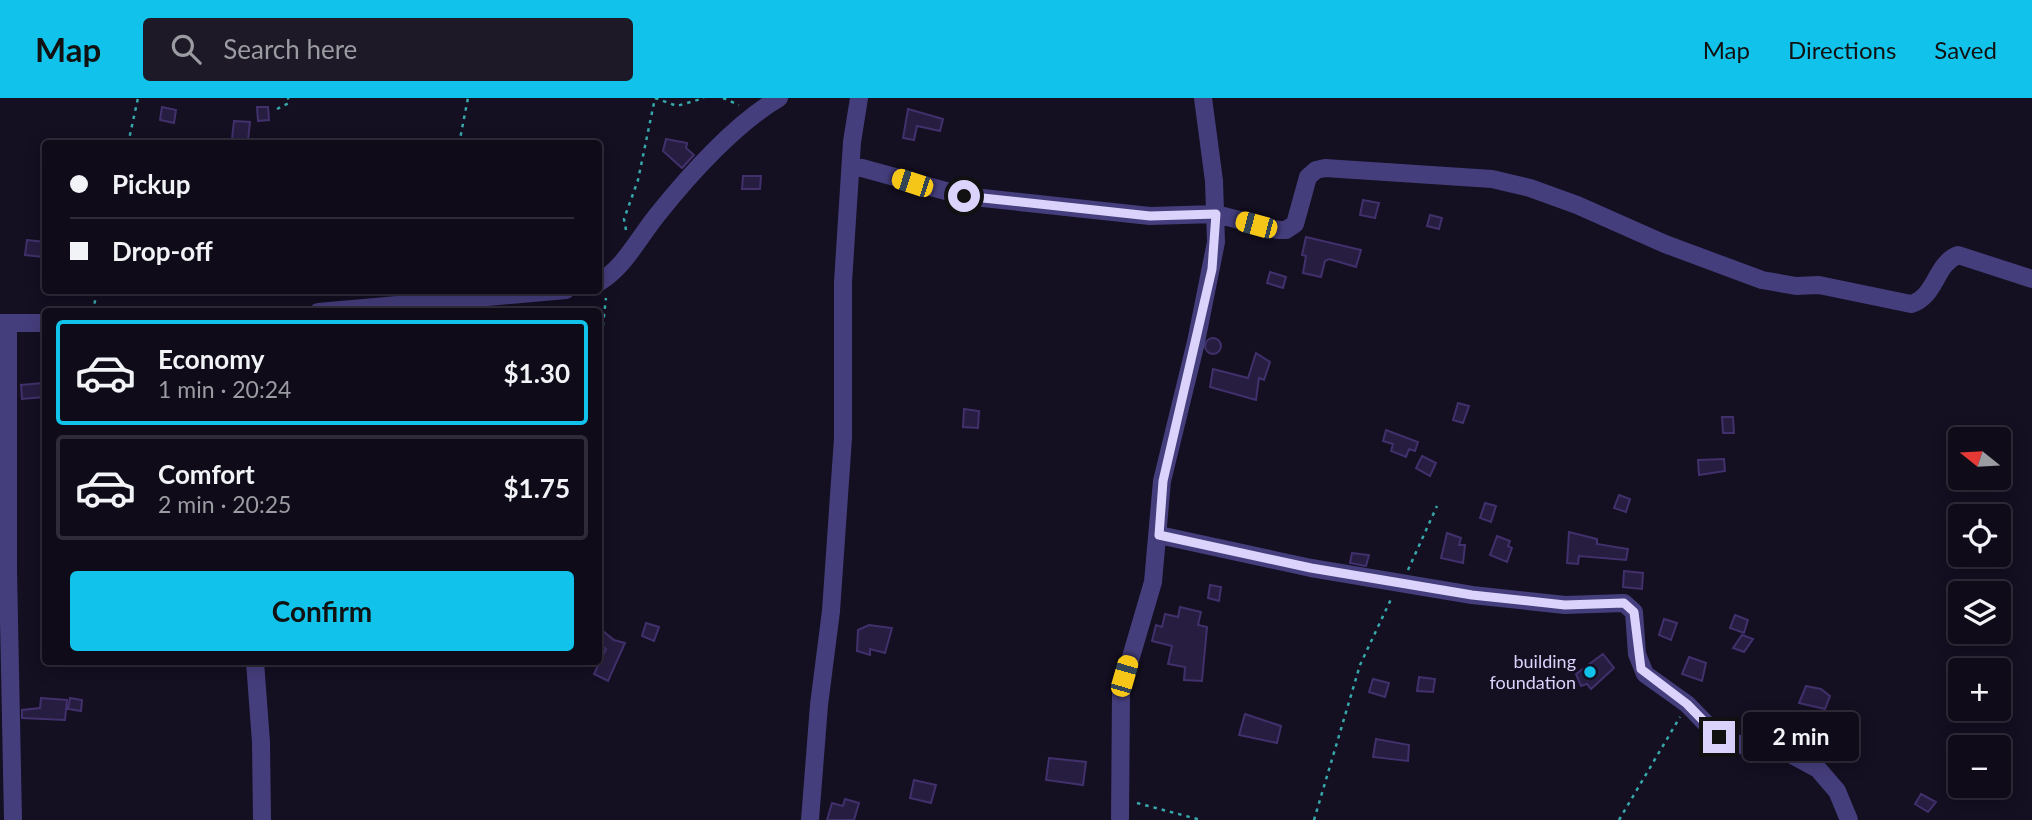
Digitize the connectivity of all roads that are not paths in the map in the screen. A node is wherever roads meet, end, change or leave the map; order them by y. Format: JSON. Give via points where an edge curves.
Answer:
{"nodes":[{"id":1,"x":779,"y":98,"type":"edge"},
{"id":2,"x":859,"y":98,"type":"edge"},
{"id":3,"x":1203,"y":98,"type":"edge"},
{"id":4,"x":850,"y":165,"type":"junction"},
{"id":5,"x":1216,"y":214,"type":"junction"},
{"id":6,"x":604,"y":279,"type":"edge"},
{"id":7,"x":2032,"y":279,"type":"edge"},
{"id":8,"x":521,"y":294,"type":"edge"},
{"id":9,"x":363,"y":308,"type":"edge"},
{"id":10,"x":42,"y":323,"type":"edge"},
{"id":11,"x":4,"y":324,"type":"edge"},
{"id":12,"x":1159,"y":535,"type":"junction"},
{"id":13,"x":255,"y":665,"type":"edge"},
{"id":14,"x":13,"y":820,"type":"edge"},
{"id":15,"x":262,"y":820,"type":"edge"},
{"id":16,"x":810,"y":820,"type":"edge"},
{"id":17,"x":1119,"y":820,"type":"edge"},
{"id":18,"x":1849,"y":820,"type":"edge"}],
"edges":[{"from":1,"to":6,"type":"street","via":[[745,124],[683,185]]},
{"from":2,"to":4,"type":"street"},
{"from":3,"to":5,"type":"street"},
{"from":4,"to":5,"type":"street","via":[[964,196],[1150,216]]},
{"from":4,"to":16,"type":"street","via":[[843,282],[844,438]]},
{"from":5,"to":7,"type":"street","via":[[1268,229],[1292,228],[1299,218],[1308,177],[1325,168],[1472,177],[1542,192],[1665,244],[1779,284],[1819,285],[1911,304],[1927,295],[1947,262],[1958,255]]},
{"from":5,"to":12,"type":"street","via":[[1212,269],[1163,481]]},
{"from":8,"to":9,"type":"street"},
{"from":10,"to":11,"type":"street"},
{"from":11,"to":14,"type":"street"},
{"from":12,"to":17,"type":"street","via":[[1150,594],[1121,691]]},
{"from":12,"to":18,"type":"street","via":[[1311,568],[1472,595],[1551,604],[1624,603],[1634,612],[1641,669],[1731,743],[1783,750],[1818,769],[1837,791]]},
{"from":13,"to":15,"type":"street"}]}
